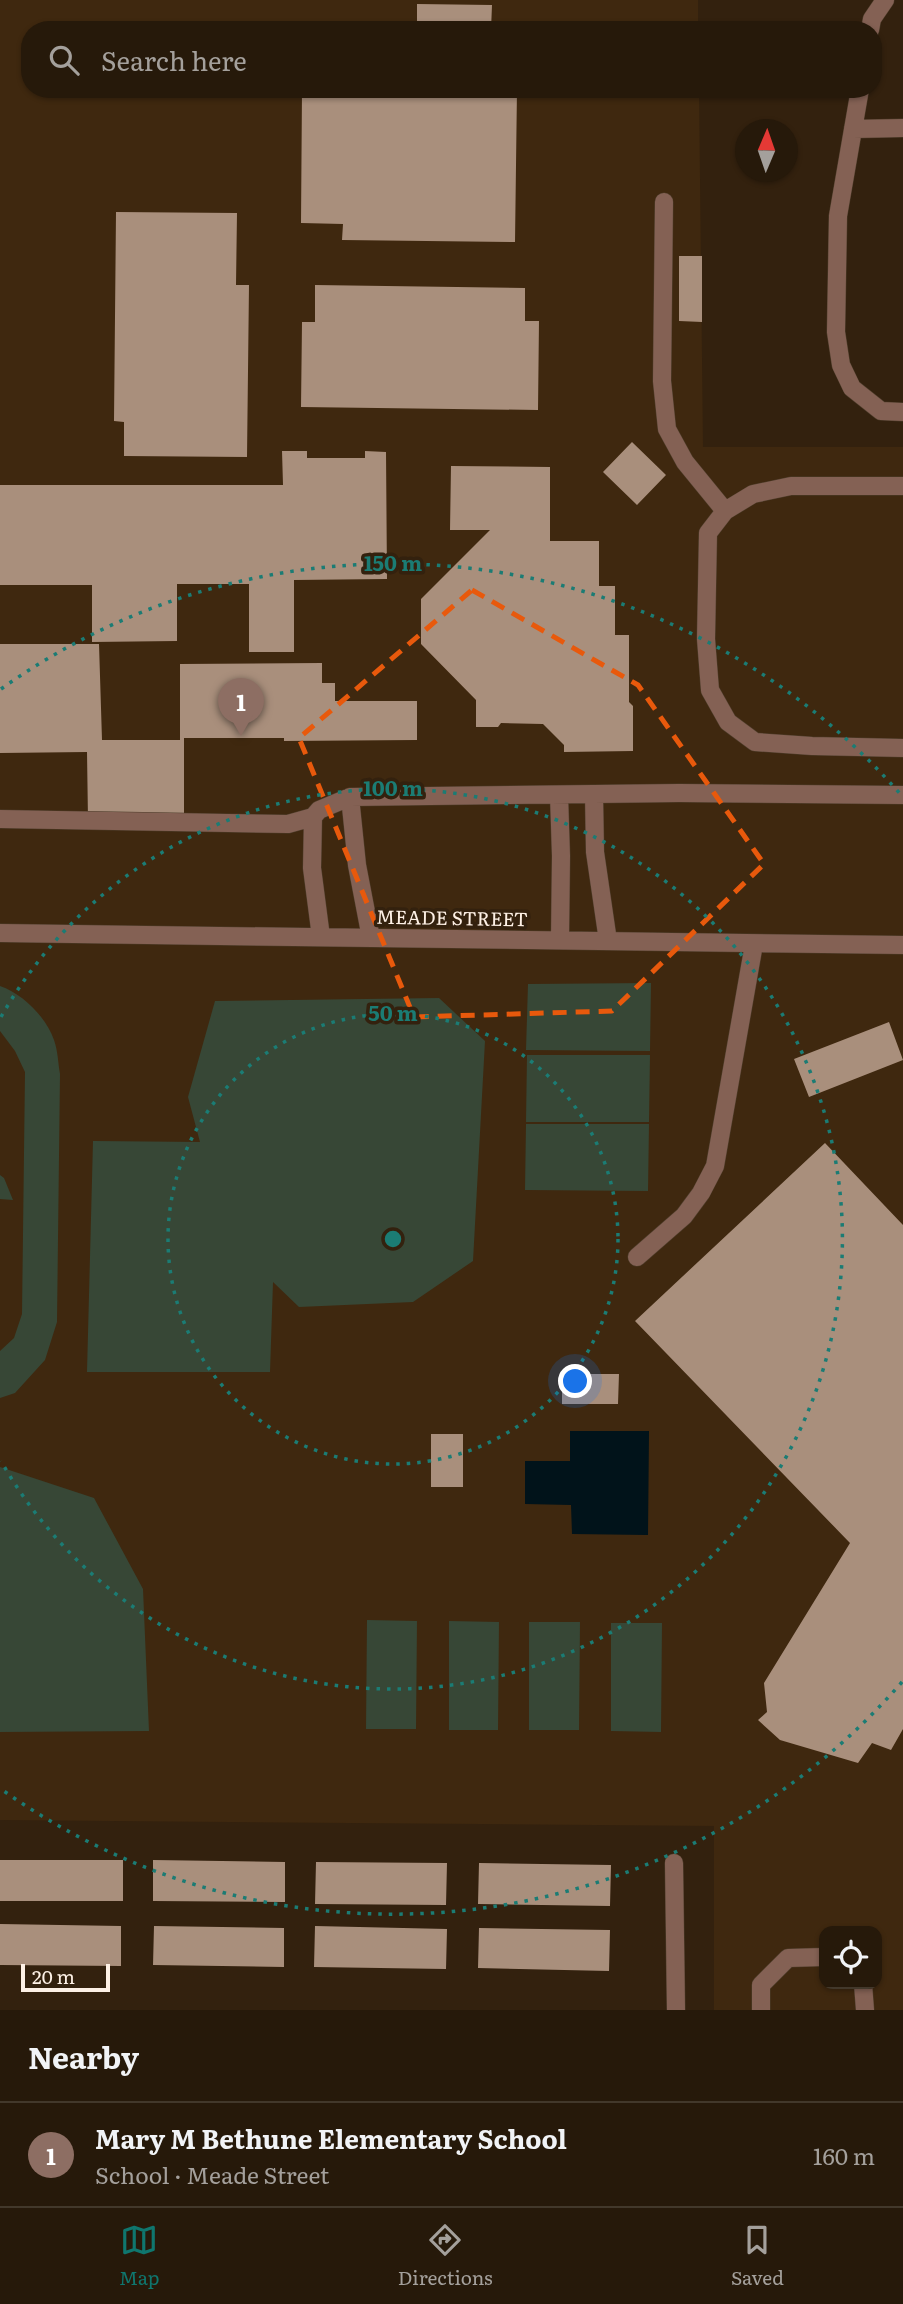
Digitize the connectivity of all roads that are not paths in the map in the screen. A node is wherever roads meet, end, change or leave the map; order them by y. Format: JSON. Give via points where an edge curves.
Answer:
{"nodes":[{"id":1,"x":885,"y":0,"type":"edge"},
{"id":2,"x":872,"y":21,"type":"edge"},
{"id":3,"x":858,"y":98,"type":"edge"},
{"id":4,"x":903,"y":128,"type":"edge"},
{"id":5,"x":853,"y":129,"type":"junction"},
{"id":6,"x":664,"y":202,"type":"dead end"},
{"id":7,"x":903,"y":412,"type":"edge"},
{"id":8,"x":903,"y":486,"type":"edge"},
{"id":9,"x":725,"y":511,"type":"junction"},
{"id":10,"x":903,"y":748,"type":"edge"},
{"id":11,"x":594,"y":794,"type":"junction"},
{"id":12,"x":559,"y":795,"type":"junction"},
{"id":13,"x":903,"y":795,"type":"edge"},
{"id":14,"x":350,"y":797,"type":"junction"},
{"id":15,"x":313,"y":817,"type":"junction"},
{"id":16,"x":0,"y":820,"type":"edge"},
{"id":17,"x":0,"y":933,"type":"edge"},
{"id":18,"x":321,"y":937,"type":"junction"},
{"id":19,"x":371,"y":938,"type":"junction"},
{"id":20,"x":560,"y":940,"type":"junction"},
{"id":21,"x":608,"y":941,"type":"junction"},
{"id":22,"x":754,"y":944,"type":"junction"},
{"id":23,"x":903,"y":945,"type":"edge"},
{"id":24,"x":637,"y":1257,"type":"dead end"},
{"id":25,"x":674,"y":1863,"type":"dead end"},
{"id":26,"x":819,"y":1956,"type":"edge"},
{"id":27,"x":863,"y":1989,"type":"edge"},
{"id":28,"x":676,"y":2010,"type":"edge"},
{"id":29,"x":761,"y":2010,"type":"edge"},
{"id":30,"x":865,"y":2010,"type":"edge"}],
"edges":[{"from":1,"to":2,"type":"street"},
{"from":3,"to":5,"type":"street"},
{"from":4,"to":5,"type":"street"},
{"from":5,"to":7,"type":"street","via":[[838,216],[835,332],[841,365],[852,388],[881,411]]},
{"from":6,"to":9,"type":"street","via":[[662,381],[667,429],[685,462]]},
{"from":8,"to":9,"type":"street","via":[[791,486],[753,494]]},
{"from":9,"to":10,"type":"street","via":[[708,533],[706,639],[710,690],[728,722],[755,742]]},
{"from":11,"to":12,"type":"street"},
{"from":11,"to":13,"type":"street"},
{"from":11,"to":21,"type":"street","via":[[595,852]]},
{"from":12,"to":14,"type":"street"},
{"from":12,"to":20,"type":"street"},
{"from":14,"to":15,"type":"street"},
{"from":14,"to":19,"type":"street"},
{"from":15,"to":16,"type":"street","via":[[288,824]]},
{"from":15,"to":18,"type":"street","via":[[312,868]]},
{"from":17,"to":18,"type":"street","name":"MEADE STREET"},
{"from":18,"to":19,"type":"street","name":"MEADE STREET"},
{"from":19,"to":20,"type":"street","name":"MEADE STREET"},
{"from":20,"to":21,"type":"street","name":"MEADE STREET"},
{"from":21,"to":22,"type":"street","name":"MEADE STREET"},
{"from":22,"to":23,"type":"street","name":"MEADE STREET"},
{"from":22,"to":24,"type":"street","via":[[715,1166],[684,1216]]},
{"from":25,"to":28,"type":"street"},
{"from":26,"to":29,"type":"street","via":[[788,1958],[761,1985]]},
{"from":27,"to":30,"type":"street"}]}
